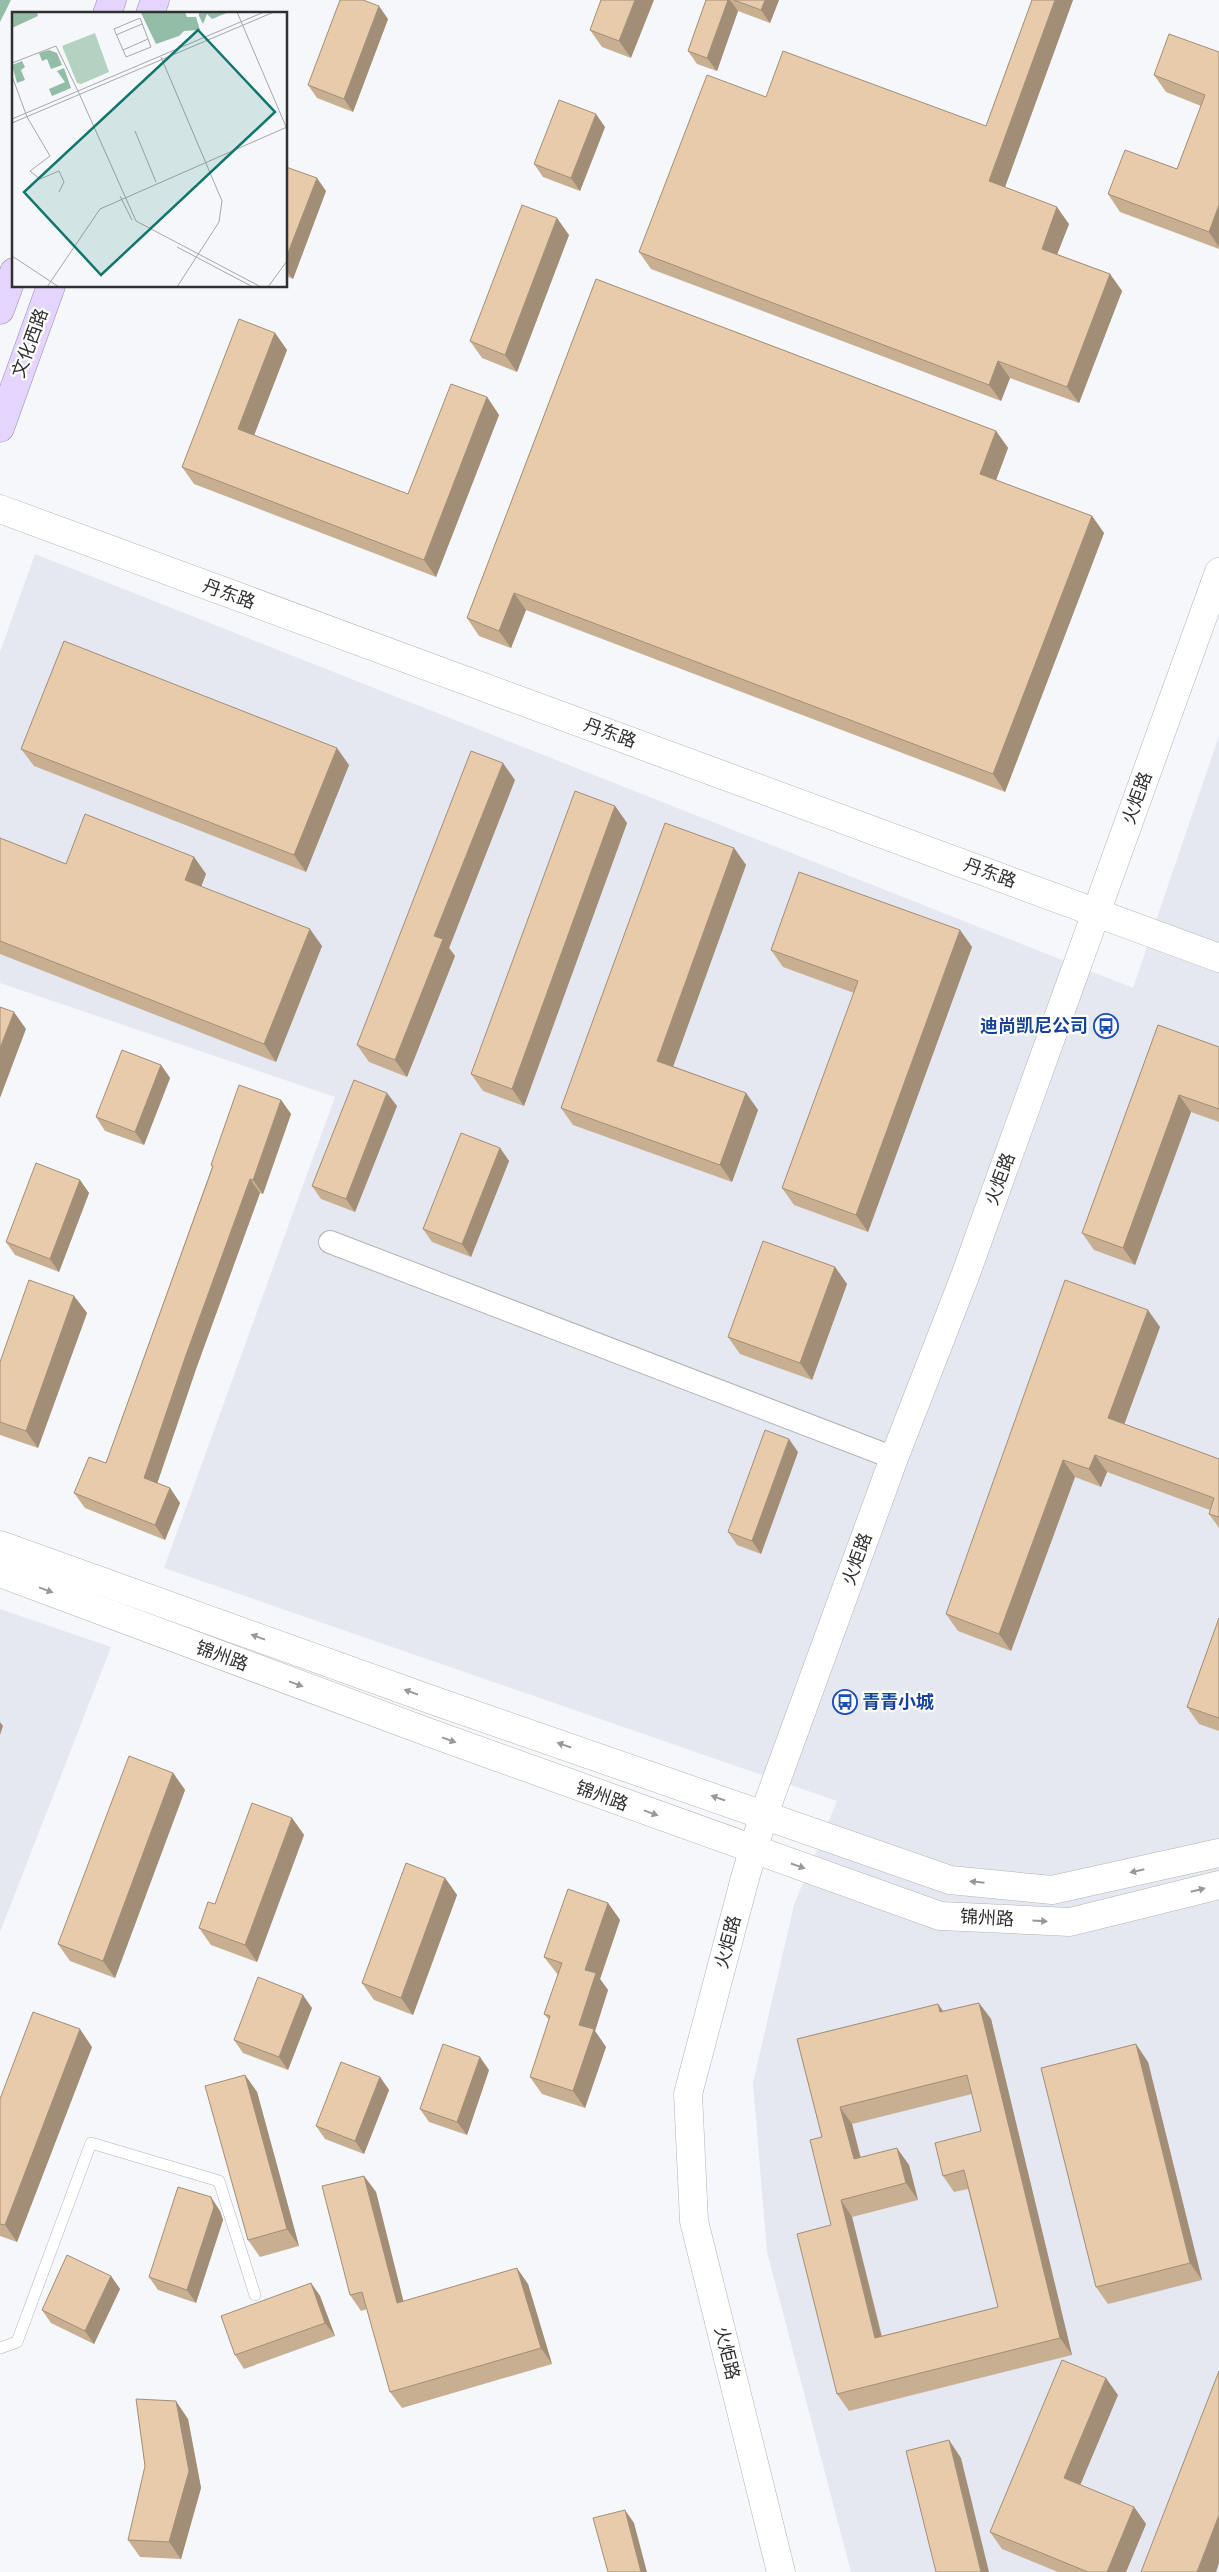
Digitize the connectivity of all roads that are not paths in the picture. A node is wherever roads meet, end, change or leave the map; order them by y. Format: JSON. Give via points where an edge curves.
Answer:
{"nodes":[{"id":1,"x":112,"y":0,"type":"edge"},
{"id":2,"x":155,"y":0,"type":"edge"},
{"id":3,"x":108,"y":12,"type":"edge"},
{"id":4,"x":151,"y":12,"type":"edge"},
{"id":5,"x":12,"y":277,"type":"edge"},
{"id":6,"x":50,"y":288,"type":"edge"},
{"id":7,"x":0,"y":310,"type":"edge"},
{"id":8,"x":0,"y":428,"type":"edge"},
{"id":9,"x":0,"y":509,"type":"edge"},
{"id":10,"x":1219,"y":572,"type":"edge"},
{"id":11,"x":1096,"y":912,"type":"junction"},
{"id":12,"x":1219,"y":958,"type":"edge"},
{"id":13,"x":330,"y":1242,"type":"dead end"},
{"id":14,"x":894,"y":1458,"type":"junction"},
{"id":15,"x":0,"y":1545,"type":"edge"},
{"id":16,"x":0,"y":1573,"type":"edge"},
{"id":17,"x":764,"y":1814,"type":"junction"},
{"id":18,"x":752,"y":1850,"type":"junction"},
{"id":19,"x":1219,"y":1853,"type":"edge"},
{"id":20,"x":1219,"y":1885,"type":"edge"},
{"id":21,"x":255,"y":2295,"type":"dead end"},
{"id":22,"x":0,"y":2348,"type":"edge"},
{"id":23,"x":781,"y":2572,"type":"edge"}],
"edges":[{"from":1,"to":3,"type":"main road"},
{"from":2,"to":4,"type":"main road"},
{"from":5,"to":7,"type":"main road"},
{"from":6,"to":8,"type":"main road","name":"文化西路"},
{"from":9,"to":11,"type":"main road","name":"丹东路"},
{"from":10,"to":11,"type":"main road","name":"火炬路"},
{"from":11,"to":12,"type":"main road","name":"丹东路"},
{"from":11,"to":14,"type":"main road","name":"火炬路","via":[[968,1267]]},
{"from":13,"to":14,"type":"street"},
{"from":14,"to":17,"type":"main road","name":"火炬路"},
{"from":17,"to":15,"type":"main road","name":"锦州路","one_way":true},
{"from":16,"to":18,"type":"main road","name":"锦州路","one_way":true},
{"from":17,"to":18,"type":"main road","name":"火炬路"},
{"from":19,"to":17,"type":"main road","name":"锦州路","one_way":true,"via":[[1052,1890],[950,1880]]},
{"from":18,"to":20,"type":"main road","name":"锦州路","one_way":true,"via":[[940,1916],[1070,1922]]},
{"from":18,"to":23,"type":"main road","name":"火炬路","via":[[688,2094],[694,2221]]},
{"from":21,"to":22,"type":"lane","via":[[219,2181],[91,2143],[17,2342]]}]}
